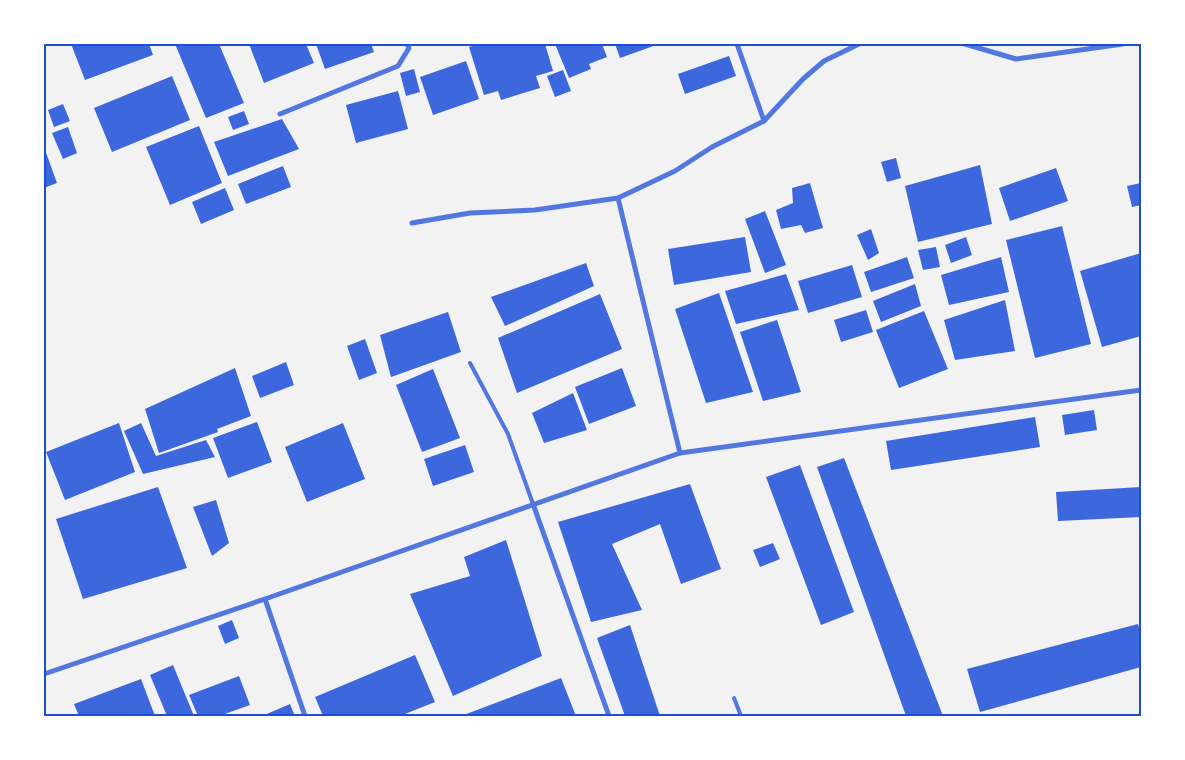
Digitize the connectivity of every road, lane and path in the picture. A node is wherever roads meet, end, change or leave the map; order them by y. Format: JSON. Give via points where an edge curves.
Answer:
{"nodes":[{"id":1,"x":407,"y":44,"type":"edge"},
{"id":2,"x":737,"y":44,"type":"edge"},
{"id":3,"x":859,"y":44,"type":"edge"},
{"id":4,"x":965,"y":44,"type":"edge"},
{"id":5,"x":1123,"y":44,"type":"edge"},
{"id":6,"x":280,"y":114,"type":"dead end"},
{"id":7,"x":764,"y":120,"type":"junction"},
{"id":8,"x":618,"y":198,"type":"junction"},
{"id":9,"x":412,"y":223,"type":"dead end"},
{"id":10,"x":470,"y":363,"type":"dead end"},
{"id":11,"x":1141,"y":390,"type":"edge"},
{"id":12,"x":680,"y":453,"type":"junction"},
{"id":13,"x":533,"y":504,"type":"junction"},
{"id":14,"x":265,"y":599,"type":"junction"},
{"id":15,"x":44,"y":674,"type":"edge"},
{"id":16,"x":734,"y":698,"type":"dead end"},
{"id":17,"x":305,"y":716,"type":"edge"},
{"id":18,"x":609,"y":716,"type":"edge"},
{"id":19,"x":741,"y":716,"type":"edge"}],
"edges":[{"from":1,"to":6,"type":"street","via":[[409,48],[398,66]]},
{"from":2,"to":7,"type":"street"},
{"from":3,"to":7,"type":"street","via":[[824,61]]},
{"from":4,"to":5,"type":"street","via":[[1016,59]]},
{"from":7,"to":8,"type":"street","via":[[675,171]]},
{"from":8,"to":9,"type":"street","via":[[535,210],[470,213]]},
{"from":8,"to":12,"type":"street"},
{"from":10,"to":13,"type":"lane","via":[[508,434]]},
{"from":11,"to":12,"type":"street"},
{"from":12,"to":13,"type":"street"},
{"from":13,"to":14,"type":"street"},
{"from":13,"to":18,"type":"street"},
{"from":14,"to":15,"type":"street"},
{"from":14,"to":17,"type":"street"},
{"from":16,"to":19,"type":"lane"}]}
